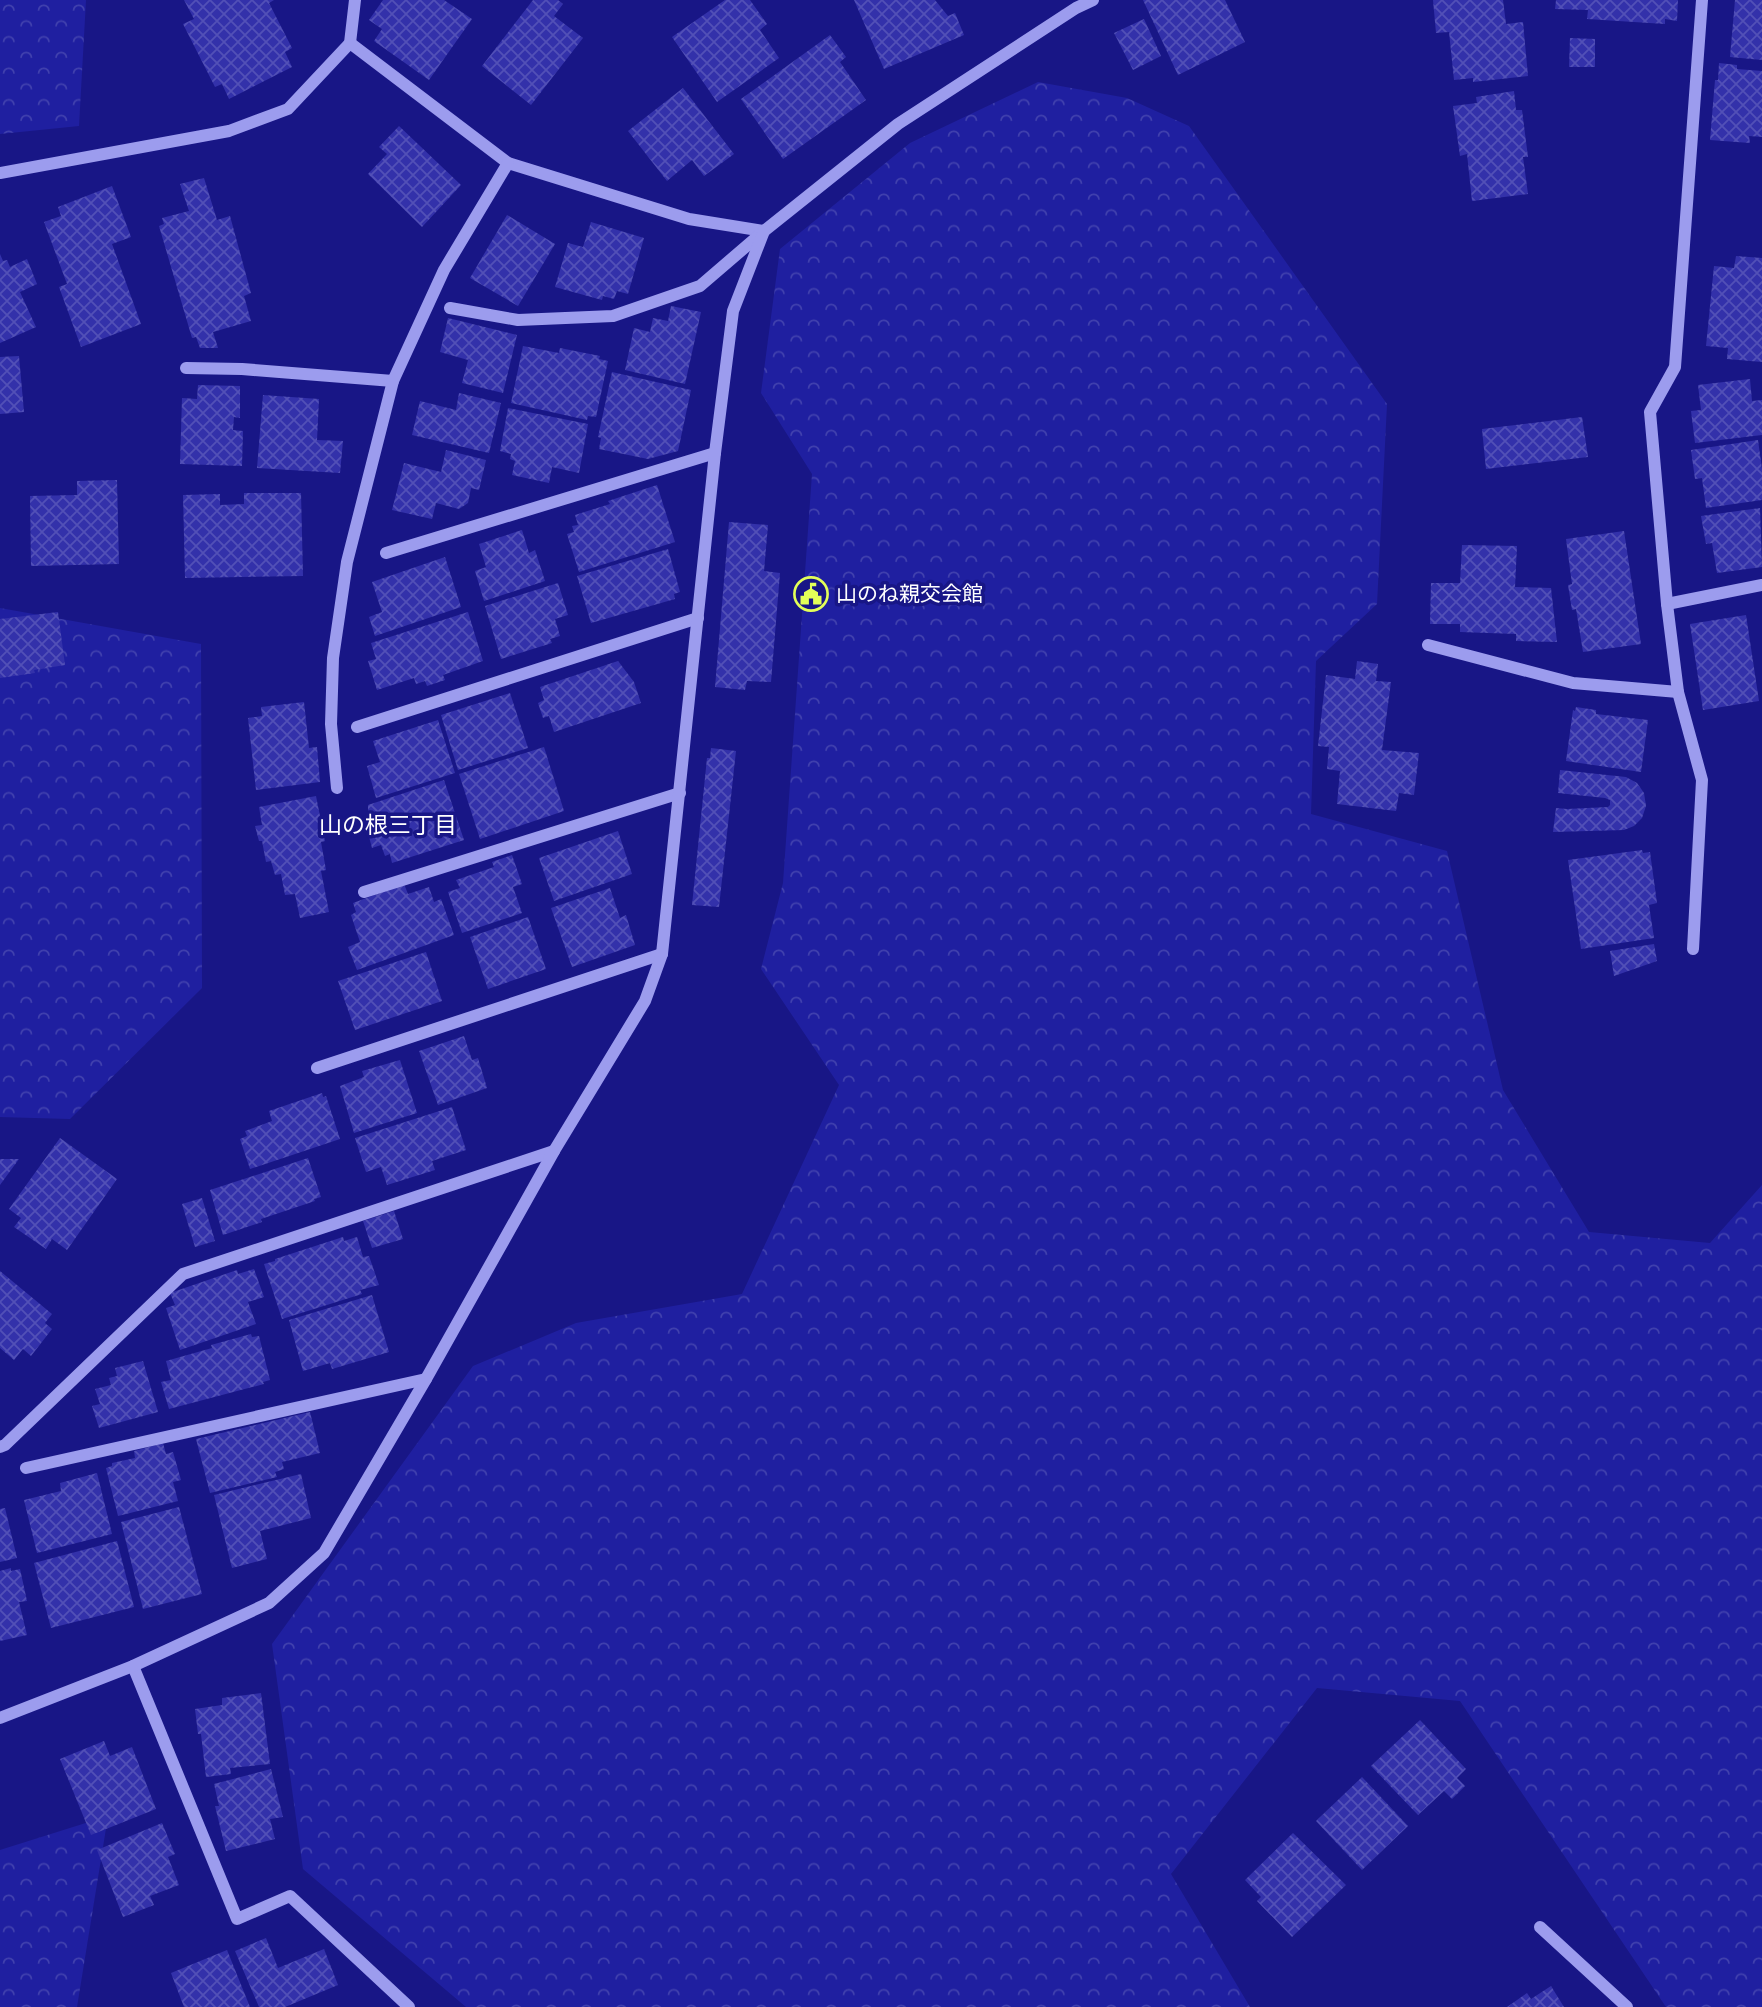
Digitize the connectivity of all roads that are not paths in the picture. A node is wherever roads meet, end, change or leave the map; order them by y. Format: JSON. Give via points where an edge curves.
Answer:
{"nodes":[{"id":1,"x":355,"y":0,"type":"edge"},
{"id":2,"x":1093,"y":0,"type":"edge"},
{"id":3,"x":1702,"y":0,"type":"edge"},
{"id":4,"x":350,"y":43,"type":"junction"},
{"id":5,"x":508,"y":163,"type":"junction"},
{"id":6,"x":0,"y":173,"type":"edge"},
{"id":7,"x":764,"y":231,"type":"junction"},
{"id":8,"x":450,"y":308,"type":"dead end"},
{"id":9,"x":186,"y":368,"type":"dead end"},
{"id":10,"x":393,"y":381,"type":"junction"},
{"id":11,"x":715,"y":453,"type":"junction"},
{"id":12,"x":386,"y":552,"type":"dead end"},
{"id":13,"x":1762,"y":585,"type":"edge"},
{"id":14,"x":1668,"y":604,"type":"junction"},
{"id":15,"x":698,"y":618,"type":"junction"},
{"id":16,"x":1428,"y":645,"type":"dead end"},
{"id":17,"x":1678,"y":692,"type":"junction"},
{"id":18,"x":358,"y":727,"type":"dead end"},
{"id":19,"x":337,"y":788,"type":"dead end"},
{"id":20,"x":680,"y":793,"type":"junction"},
{"id":21,"x":363,"y":892,"type":"dead end"},
{"id":22,"x":1693,"y":949,"type":"dead end"},
{"id":23,"x":662,"y":954,"type":"junction"},
{"id":24,"x":317,"y":1068,"type":"dead end"},
{"id":25,"x":554,"y":1151,"type":"junction"},
{"id":26,"x":426,"y":1379,"type":"junction"},
{"id":27,"x":0,"y":1447,"type":"edge"},
{"id":28,"x":26,"y":1468,"type":"dead end"},
{"id":29,"x":133,"y":1666,"type":"junction"},
{"id":30,"x":0,"y":1717,"type":"edge"},
{"id":31,"x":1540,"y":1927,"type":"dead end"},
{"id":32,"x":409,"y":2007,"type":"edge"},
{"id":33,"x":1627,"y":2007,"type":"edge"}],
"edges":[{"from":1,"to":4,"type":"street"},
{"from":2,"to":7,"type":"street","via":[[898,124]]},
{"from":3,"to":14,"type":"street","via":[[1675,366],[1650,412]]},
{"from":4,"to":5,"type":"street"},
{"from":4,"to":6,"type":"street","via":[[288,110],[229,131]]},
{"from":5,"to":7,"type":"street","via":[[689,219]]},
{"from":5,"to":10,"type":"street","via":[[444,270]]},
{"from":7,"to":8,"type":"street","via":[[699,286],[613,316],[518,320]]},
{"from":7,"to":11,"type":"street","via":[[733,311]]},
{"from":9,"to":10,"type":"street"},
{"from":10,"to":19,"type":"street","via":[[347,562],[333,658],[331,724]]},
{"from":11,"to":12,"type":"street"},
{"from":11,"to":15,"type":"street"},
{"from":13,"to":14,"type":"street"},
{"from":14,"to":17,"type":"street"},
{"from":15,"to":18,"type":"street"},
{"from":15,"to":20,"type":"street"},
{"from":16,"to":17,"type":"street","via":[[1573,683]]},
{"from":17,"to":22,"type":"street","via":[[1702,780]]},
{"from":20,"to":21,"type":"street"},
{"from":20,"to":23,"type":"street"},
{"from":23,"to":24,"type":"street"},
{"from":23,"to":25,"type":"street","via":[[645,1001]]},
{"from":25,"to":26,"type":"street"},
{"from":25,"to":27,"type":"street","via":[[183,1274]]},
{"from":26,"to":28,"type":"street"},
{"from":26,"to":29,"type":"street","via":[[324,1553],[269,1603]]},
{"from":29,"to":30,"type":"street"},
{"from":29,"to":32,"type":"street","via":[[237,1919],[290,1896]]},
{"from":31,"to":33,"type":"street"}]}
